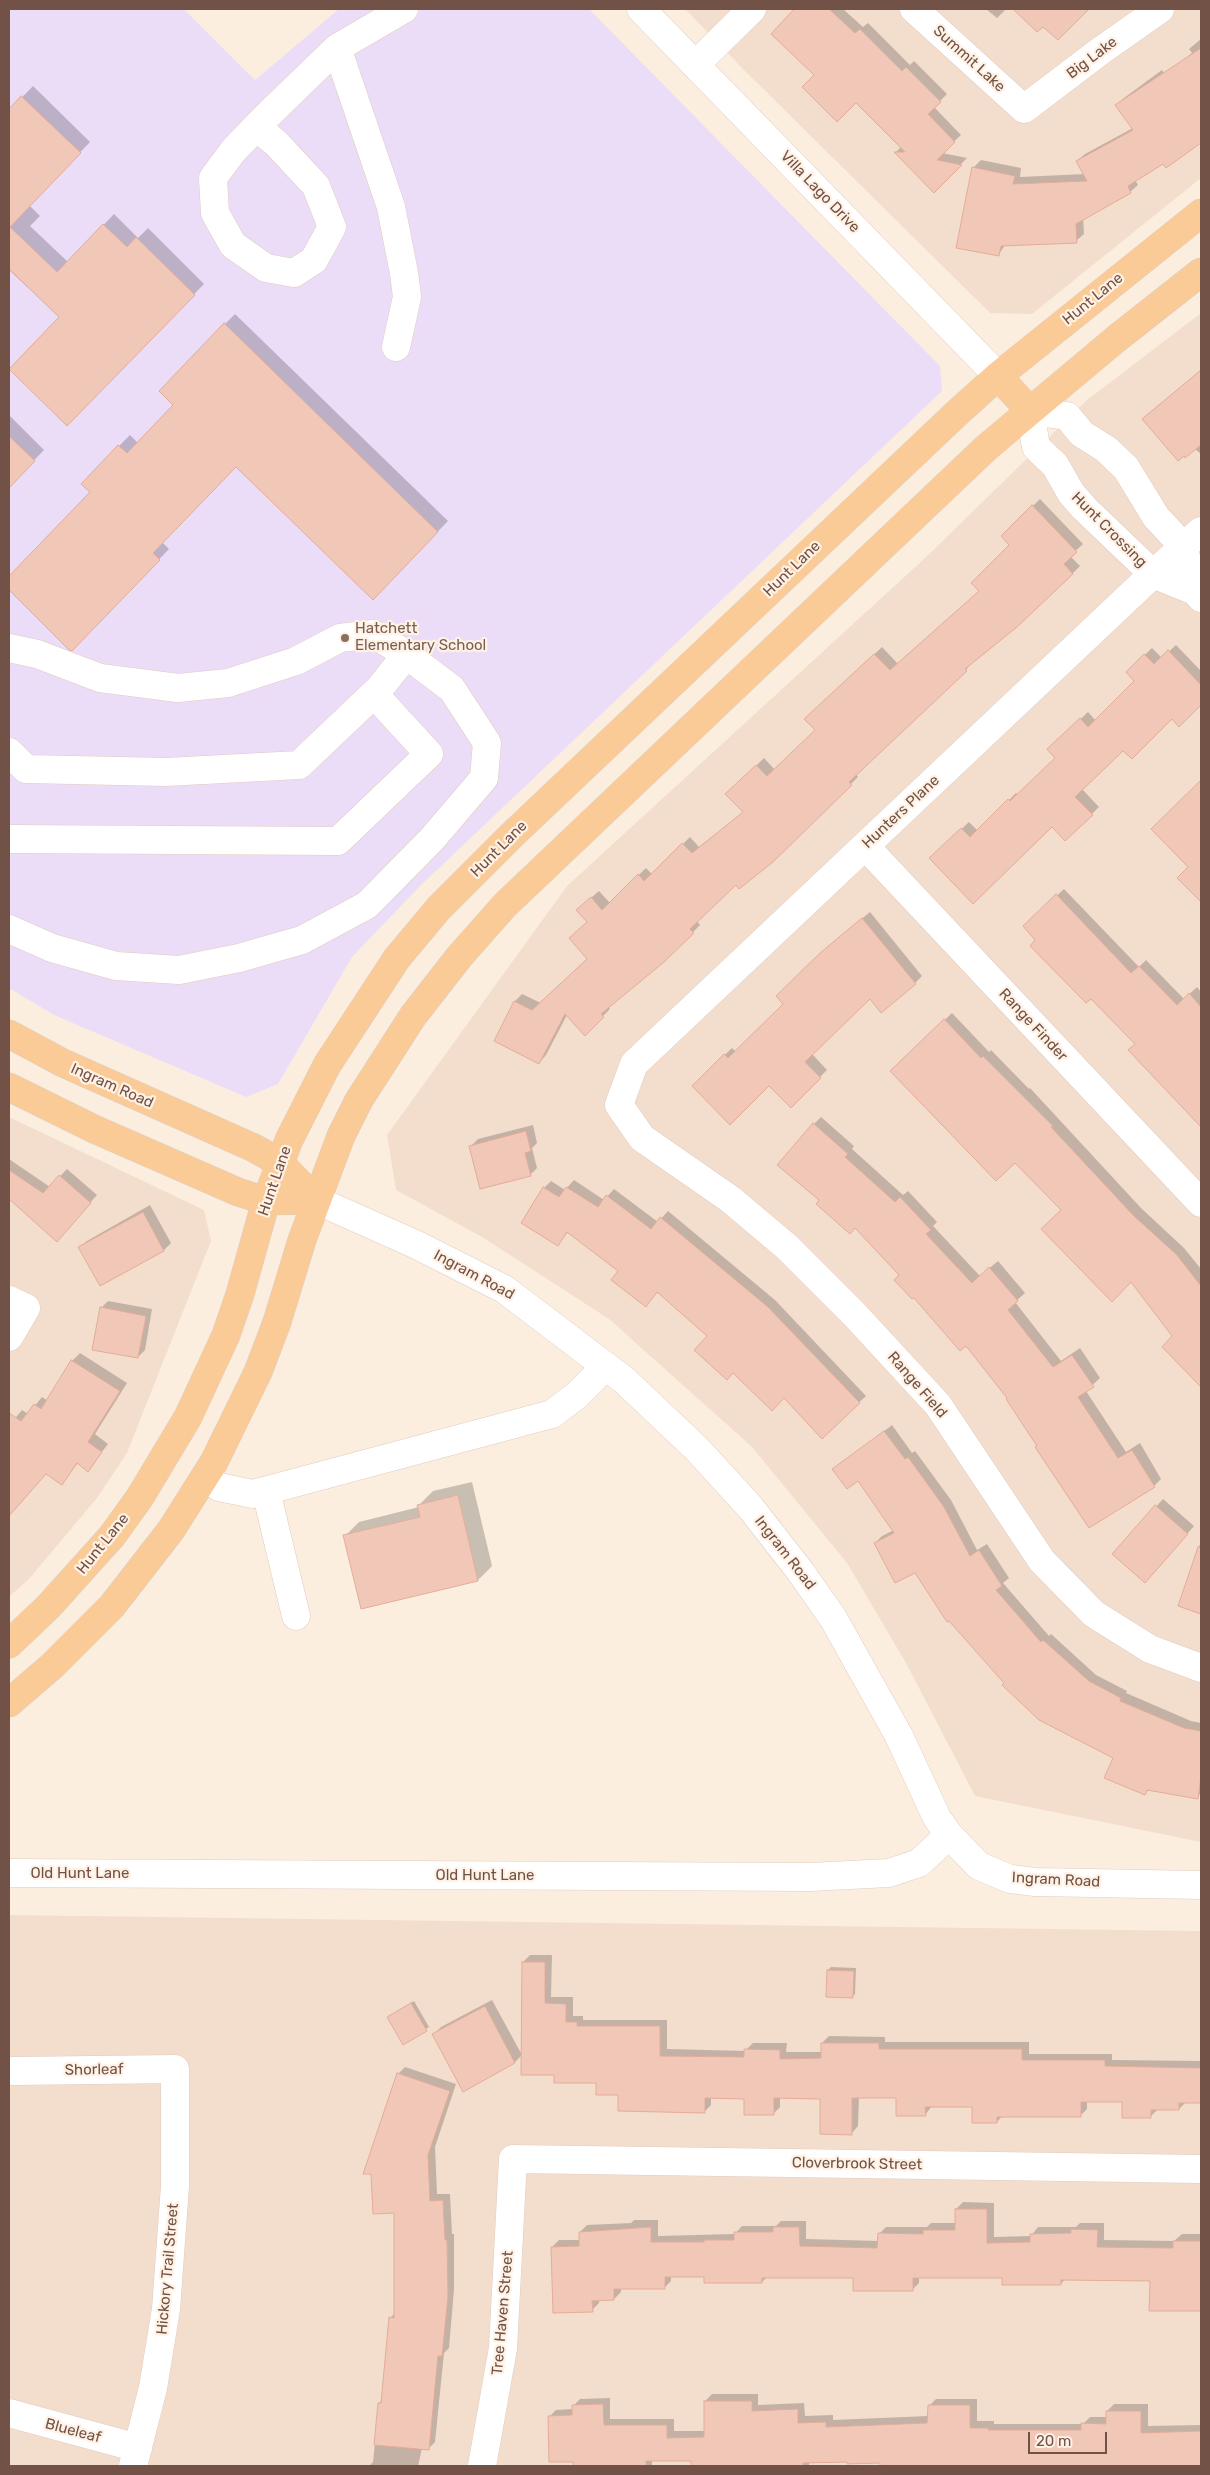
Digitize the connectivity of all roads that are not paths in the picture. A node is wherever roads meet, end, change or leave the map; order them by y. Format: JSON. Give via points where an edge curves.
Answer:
{"nodes":[{"id":1,"x":404,"y":9,"type":"edge"},
{"id":2,"x":752,"y":9,"type":"edge"},
{"id":3,"x":914,"y":9,"type":"edge"},
{"id":4,"x":1160,"y":9,"type":"edge"},
{"id":5,"x":651,"y":12,"type":"edge"},
{"id":6,"x":337,"y":48,"type":"junction"},
{"id":7,"x":696,"y":65,"type":"junction"},
{"id":8,"x":1024,"y":110,"type":"joint"},
{"id":9,"x":256,"y":128,"type":"junction"},
{"id":10,"x":1201,"y":213,"type":"edge"},
{"id":11,"x":1201,"y":272,"type":"edge"},
{"id":12,"x":396,"y":346,"type":"dead end"},
{"id":13,"x":998,"y":376,"type":"junction"},
{"id":14,"x":1030,"y":411,"type":"junction"},
{"id":15,"x":1192,"y":539,"type":"edge"},
{"id":16,"x":1153,"y":574,"type":"junction"},
{"id":17,"x":1198,"y":594,"type":"edge"},
{"id":18,"x":9,"y":648,"type":"edge"},
{"id":19,"x":406,"y":655,"type":"junction"},
{"id":20,"x":374,"y":694,"type":"junction"},
{"id":21,"x":9,"y":752,"type":"edge"},
{"id":22,"x":9,"y":839,"type":"edge"},
{"id":23,"x":865,"y":846,"type":"junction"},
{"id":24,"x":9,"y":929,"type":"edge"},
{"id":25,"x":9,"y":1034,"type":"edge"},
{"id":26,"x":9,"y":1087,"type":"edge"},
{"id":27,"x":619,"y":1105,"type":"joint"},
{"id":28,"x":279,"y":1162,"type":"junction"},
{"id":29,"x":316,"y":1200,"type":"junction"},
{"id":30,"x":266,"y":1201,"type":"junction"},
{"id":31,"x":1201,"y":1203,"type":"edge"},
{"id":32,"x":18,"y":1304,"type":"edge"},
{"id":33,"x":9,"y":1337,"type":"edge"},
{"id":34,"x":606,"y":1366,"type":"junction"},
{"id":35,"x":204,"y":1478,"type":"junction"},
{"id":36,"x":266,"y":1491,"type":"junction"},
{"id":37,"x":296,"y":1616,"type":"dead end"},
{"id":38,"x":9,"y":1644,"type":"edge"},
{"id":39,"x":1201,"y":1668,"type":"edge"},
{"id":40,"x":9,"y":1703,"type":"edge"},
{"id":41,"x":949,"y":1835,"type":"junction"},
{"id":42,"x":9,"y":1874,"type":"edge"},
{"id":43,"x":1201,"y":1885,"type":"edge"},
{"id":44,"x":175,"y":2069,"type":"joint"},
{"id":45,"x":13,"y":2071,"type":"dead end"},
{"id":46,"x":513,"y":2159,"type":"joint"},
{"id":47,"x":1201,"y":2169,"type":"edge"},
{"id":48,"x":9,"y":2413,"type":"edge"},
{"id":49,"x":136,"y":2457,"type":"edge"},
{"id":50,"x":482,"y":2466,"type":"edge"}],
"edges":[{"from":1,"to":6,"type":"street"},
{"from":2,"to":7,"type":"street"},
{"from":3,"to":8,"type":"street","name":"Summit Lake"},
{"from":4,"to":8,"type":"street","name":"Big Lake"},
{"from":5,"to":7,"type":"street","name":"Villa Lago Drive"},
{"from":6,"to":9,"type":"street"},
{"from":6,"to":12,"type":"street","via":[[391,207],[404,272],[407,297]]},
{"from":7,"to":13,"type":"street","name":"Villa Lago Drive"},
{"from":9,"to":9,"type":"street","via":[[213,178],[215,214],[234,246],[266,268],[294,273],[314,260],[332,227],[316,186],[276,143]]},
{"from":10,"to":13,"type":"main road","name":"Hunt Lane"},
{"from":11,"to":14,"type":"main road"},
{"from":13,"to":14,"type":"main road"},
{"from":13,"to":28,"type":"main road","name":"Hunt Lane","via":[[439,908],[397,958],[327,1065]]},
{"from":14,"to":15,"type":"street","name":"Hunt Crossing","via":[[1067,416],[1082,434],[1106,449],[1126,468],[1156,517]]},
{"from":14,"to":16,"type":"street","name":"Hunt Crossing","via":[[1036,447],[1055,465],[1084,508]]},
{"from":14,"to":29,"type":"main road","via":[[986,448],[505,904],[412,1016],[359,1100]]},
{"from":15,"to":16,"type":"street","name":"Hunters Plane"},
{"from":15,"to":17,"type":"street","name":"Hunt Crossing"},
{"from":16,"to":17,"type":"street","name":"Hunt Crossing"},
{"from":16,"to":23,"type":"street","name":"Hunters Plane"},
{"from":18,"to":19,"type":"street","via":[[37,654],[100,678],[178,688],[228,683],[296,661],[340,638],[373,634]]},
{"from":19,"to":20,"type":"street"},
{"from":19,"to":24,"type":"street","via":[[452,689],[487,743],[484,778],[432,839],[367,905],[302,940],[239,958],[179,970],[116,966],[52,948]]},
{"from":20,"to":21,"type":"street","via":[[299,765],[166,772],[26,769]]},
{"from":20,"to":22,"type":"street","via":[[429,754],[338,841]]},
{"from":23,"to":27,"type":"street","name":"Hunters Plane","via":[[634,1064]]},
{"from":23,"to":31,"type":"street","name":"Range Finder"},
{"from":25,"to":28,"type":"main road","name":"Ingram Road","via":[[63,1063]]},
{"from":26,"to":30,"type":"main road","name":"Ingram Road","via":[[94,1129],[238,1192]]},
{"from":27,"to":39,"type":"street","name":"Range Field","via":[[642,1138],[737,1205],[786,1247],[855,1315],[938,1405],[1042,1561],[1094,1614],[1150,1649]]},
{"from":28,"to":29,"type":"main road","name":"Ingram Road"},
{"from":28,"to":30,"type":"main road","name":"Hunt Lane"},
{"from":29,"to":30,"type":"main road","name":"Ingram Road"},
{"from":29,"to":34,"type":"street","name":"Ingram Road","via":[[504,1289]]},
{"from":29,"to":35,"type":"main road","via":[[278,1322],[258,1372]]},
{"from":30,"to":38,"type":"main road","name":"Hunt Lane","via":[[226,1334],[208,1379],[171,1447],[140,1497],[82,1571]]},
{"from":32,"to":33,"type":"street"},
{"from":34,"to":36,"type":"street","via":[[552,1414]]},
{"from":34,"to":41,"type":"street","name":"Ingram Road","via":[[697,1449],[750,1507],[800,1571],[866,1674],[937,1818]]},
{"from":35,"to":36,"type":"street","via":[[219,1487],[253,1494]]},
{"from":35,"to":40,"type":"main road","via":[[171,1530],[112,1606],[52,1666]]},
{"from":36,"to":37,"type":"street"},
{"from":41,"to":42,"type":"street","name":"Old Hunt Lane","via":[[919,1863],[889,1873],[810,1877]]},
{"from":41,"to":43,"type":"street","name":"Ingram Road","via":[[979,1866],[1010,1879]]},
{"from":44,"to":45,"type":"street","name":"Shorleaf"},
{"from":44,"to":49,"type":"street","name":"Hickory Trail Street","via":[[176,2146],[170,2260],[154,2388]]},
{"from":46,"to":47,"type":"street","name":"Cloverbrook Street"},
{"from":46,"to":50,"type":"street","name":"Tree Haven Street","via":[[503,2348]]},
{"from":48,"to":49,"type":"street","name":"Blueleaf"}]}
